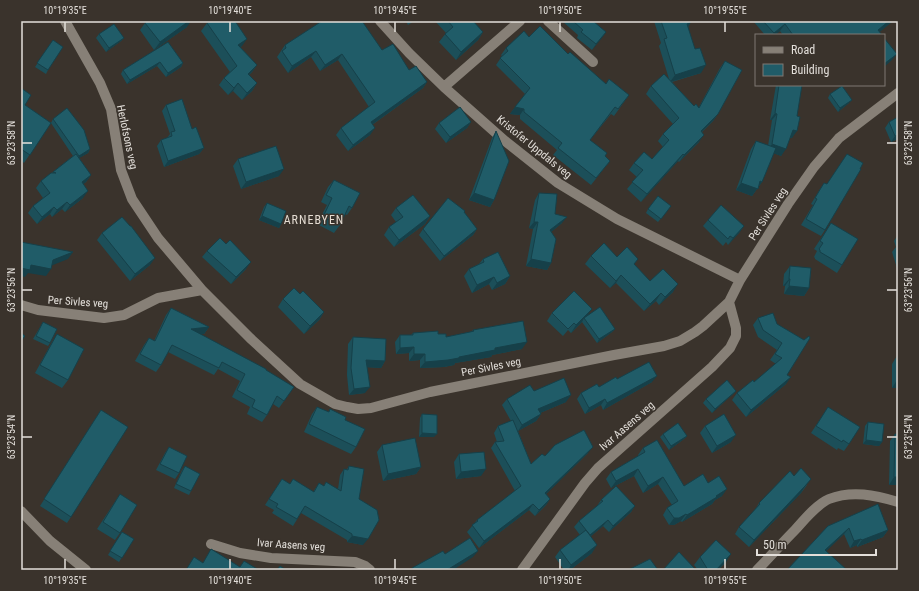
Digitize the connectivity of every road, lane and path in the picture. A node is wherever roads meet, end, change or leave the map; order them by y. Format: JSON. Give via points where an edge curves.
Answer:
{"nodes":[{"id":1,"x":65,"y":21,"type":"edge"},
{"id":2,"x":380,"y":21,"type":"edge"},
{"id":3,"x":520,"y":21,"type":"edge"},
{"id":4,"x":548,"y":21,"type":"edge"},
{"id":5,"x":594,"y":62,"type":"dead end"},
{"id":6,"x":444,"y":87,"type":"junction"},
{"id":7,"x":898,"y":93,"type":"edge"},
{"id":8,"x":740,"y":280,"type":"junction"},
{"id":9,"x":202,"y":290,"type":"junction"},
{"id":10,"x":728,"y":302,"type":"junction"},
{"id":11,"x":21,"y":305,"type":"edge"},
{"id":12,"x":898,"y":502,"type":"edge"},
{"id":13,"x":21,"y":511,"type":"edge"},
{"id":14,"x":211,"y":544,"type":"dead end"},
{"id":15,"x":86,"y":570,"type":"edge"},
{"id":16,"x":370,"y":570,"type":"edge"},
{"id":17,"x":522,"y":570,"type":"edge"},
{"id":18,"x":757,"y":570,"type":"edge"}],
"edges":[{"from":1,"to":9,"type":"street","name":"Herlofsons veg","via":[[100,82],[111,109],[121,170],[132,199],[158,238]]},
{"from":2,"to":6,"type":"street","name":"Kristofer Uppdals veg"},
{"from":3,"to":6,"type":"street"},
{"from":4,"to":5,"type":"street"},
{"from":6,"to":8,"type":"street","name":"Kristofer Uppdals veg","via":[[558,184],[618,219]]},
{"from":7,"to":8,"type":"street","name":"Per Sivles veg","via":[[839,138],[814,167]]},
{"from":8,"to":10,"type":"street","name":"Per Sivles veg"},
{"from":9,"to":10,"type":"street","name":"Per Sivles veg","via":[[300,384],[335,404],[358,409],[430,392],[664,346],[680,341],[695,332]]},
{"from":9,"to":11,"type":"street","name":"Per Sivles veg","via":[[158,298],[124,315],[104,318],[38,310]]},
{"from":10,"to":17,"type":"street","name":"Ivar Aasens veg","via":[[736,328],[736,336],[730,348],[598,468]]},
{"from":12,"to":18,"type":"street","via":[[861,494],[844,495],[828,500],[809,514]]},
{"from":13,"to":15,"type":"street","via":[[50,541]]},
{"from":14,"to":16,"type":"street","name":"Ivar Aasens veg","via":[[240,553],[271,558],[355,562]]}]}
